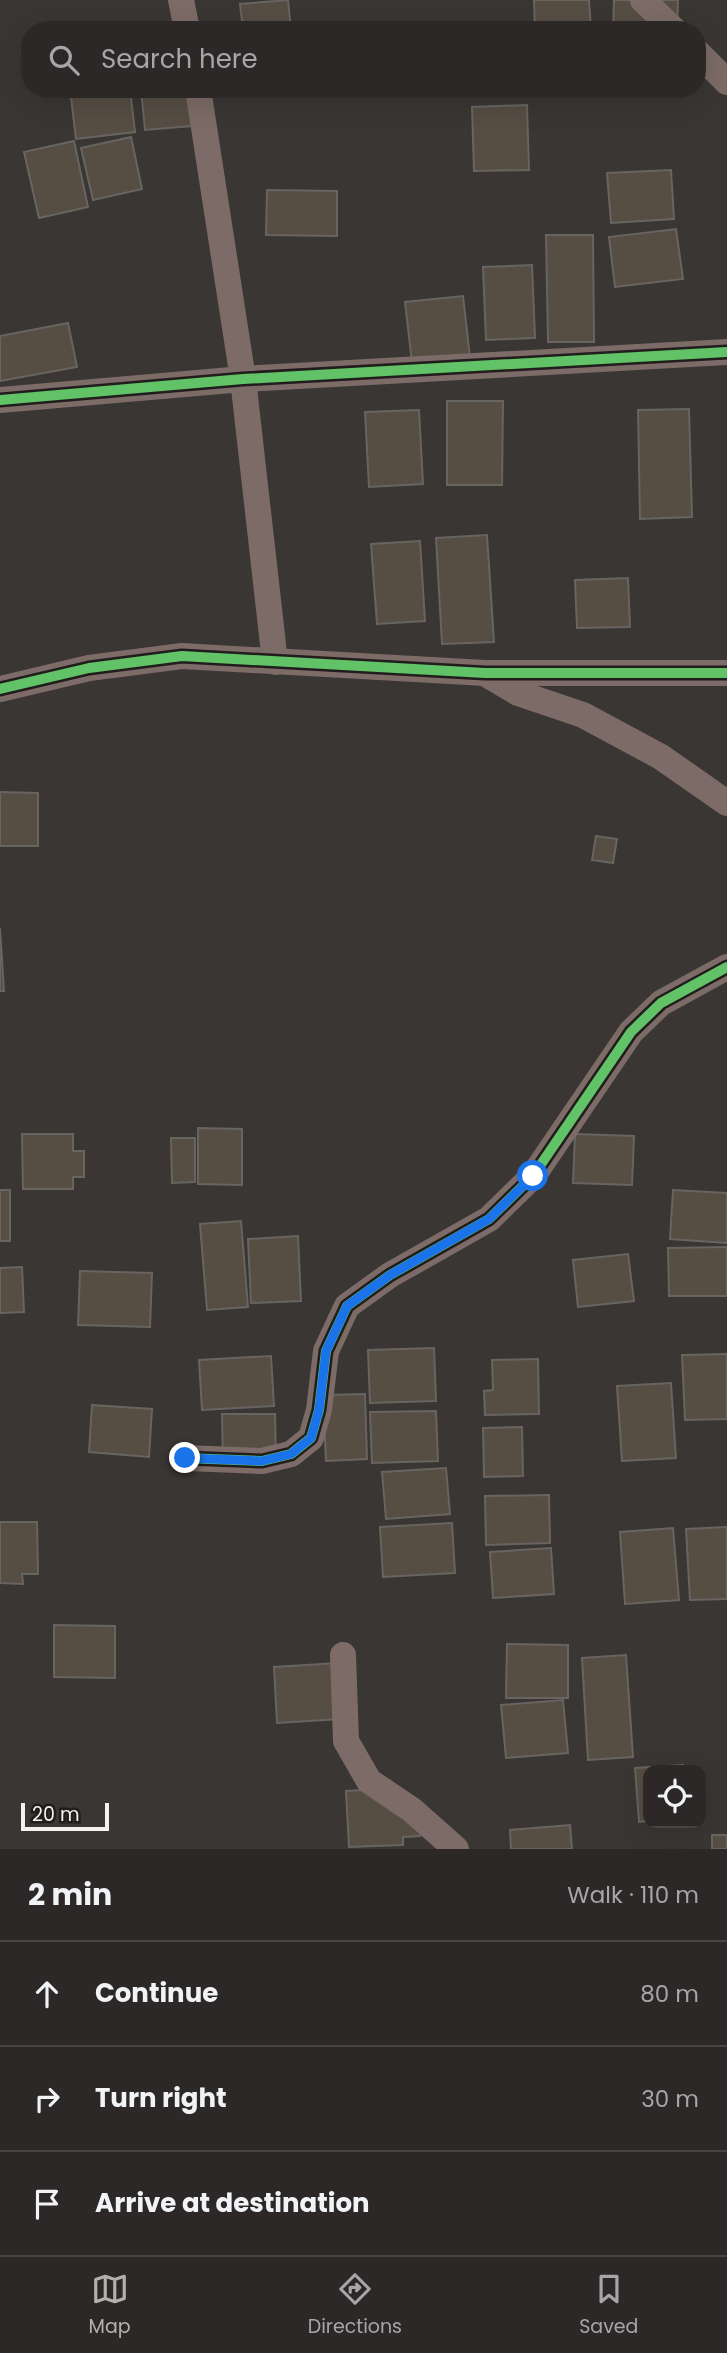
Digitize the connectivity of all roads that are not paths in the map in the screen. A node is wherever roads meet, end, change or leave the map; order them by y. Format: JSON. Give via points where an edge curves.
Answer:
{"nodes":[{"id":1,"x":181,"y":0,"type":"edge"},
{"id":2,"x":643,"y":0,"type":"edge"},
{"id":3,"x":185,"y":21,"type":"edge"},
{"id":4,"x":665,"y":21,"type":"edge"},
{"id":5,"x":706,"y":61,"type":"edge"},
{"id":6,"x":727,"y":82,"type":"edge"},
{"id":7,"x":199,"y":98,"type":"edge"},
{"id":8,"x":727,"y":352,"type":"edge"},
{"id":9,"x":243,"y":379,"type":"junction"},
{"id":10,"x":0,"y":400,"type":"edge"},
{"id":11,"x":275,"y":662,"type":"junction"},
{"id":12,"x":485,"y":673,"type":"junction"},
{"id":13,"x":727,"y":673,"type":"edge"},
{"id":14,"x":0,"y":683,"type":"edge"},
{"id":15,"x":0,"y":689,"type":"edge"},
{"id":16,"x":727,"y":803,"type":"edge"},
{"id":17,"x":727,"y":967,"type":"edge"},
{"id":18,"x":185,"y":1458,"type":"dead end"},
{"id":19,"x":342,"y":1655,"type":"dead end"},
{"id":20,"x":456,"y":1849,"type":"edge"}],
"edges":[{"from":1,"to":3,"type":"street"},
{"from":2,"to":4,"type":"street"},
{"from":5,"to":6,"type":"street"},
{"from":7,"to":9,"type":"street"},
{"from":8,"to":9,"type":"street"},
{"from":9,"to":10,"type":"street"},
{"from":9,"to":11,"type":"street"},
{"from":11,"to":12,"type":"street"},
{"from":11,"to":15,"type":"street","via":[[182,656],[89,668]]},
{"from":12,"to":13,"type":"street"},
{"from":12,"to":16,"type":"street","via":[[518,693],[583,715],[661,757]]},
{"from":14,"to":15,"type":"street"},
{"from":17,"to":18,"type":"street","via":[[661,1003],[631,1032],[533,1176],[489,1219],[390,1275],[347,1306],[326,1351],[311,1438],[291,1454],[262,1461]]},
{"from":19,"to":20,"type":"street","via":[[346,1741],[369,1781],[412,1810]]}]}
